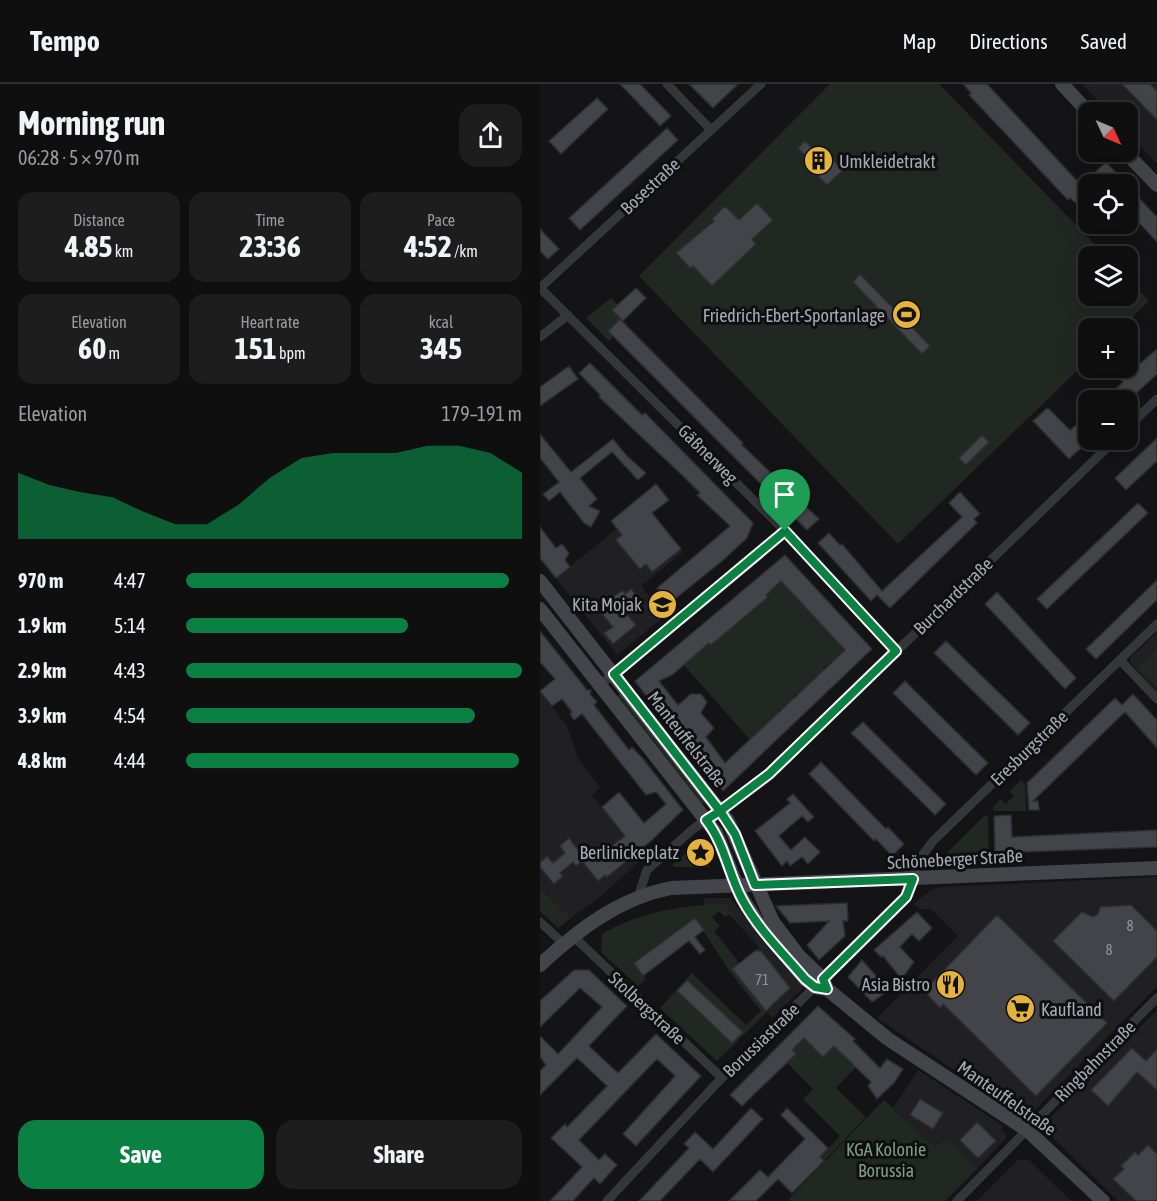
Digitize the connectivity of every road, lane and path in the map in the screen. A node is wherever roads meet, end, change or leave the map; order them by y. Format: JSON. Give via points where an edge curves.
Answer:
{"nodes":[{"id":1,"x":667,"y":84,"type":"edge"},
{"id":2,"x":761,"y":84,"type":"edge"},
{"id":3,"x":1062,"y":84,"type":"edge"},
{"id":4,"x":1079,"y":102,"type":"edge"},
{"id":5,"x":711,"y":130,"type":"junction"},
{"id":6,"x":1135,"y":162,"type":"edge"},
{"id":7,"x":1157,"y":185,"type":"edge"},
{"id":8,"x":540,"y":288,"type":"edge"},
{"id":9,"x":568,"y":315,"type":"junction"},
{"id":10,"x":540,"y":337,"type":"edge"},
{"id":11,"x":1157,"y":399,"type":"edge"},
{"id":12,"x":1138,"y":417,"type":"edge"},
{"id":13,"x":1105,"y":450,"type":"edge"},
{"id":14,"x":785,"y":531,"type":"junction"},
{"id":15,"x":540,"y":581,"type":"edge"},
{"id":16,"x":540,"y":609,"type":"edge"},
{"id":17,"x":1157,"y":624,"type":"edge"},
{"id":18,"x":896,"y":651,"type":"junction"},
{"id":19,"x":1120,"y":660,"type":"junction"},
{"id":20,"x":614,"y":674,"type":"junction"},
{"id":21,"x":600,"y":685,"type":"junction"},
{"id":22,"x":1157,"y":699,"type":"edge"},
{"id":23,"x":720,"y":811,"type":"junction"},
{"id":24,"x":706,"y":820,"type":"junction"},
{"id":25,"x":1157,"y":868,"type":"edge"},
{"id":26,"x":913,"y":879,"type":"junction"},
{"id":27,"x":736,"y":885,"type":"junction"},
{"id":28,"x":755,"y":885,"type":"junction"},
{"id":29,"x":638,"y":897,"type":"junction"},
{"id":30,"x":540,"y":922,"type":"edge"},
{"id":31,"x":568,"y":940,"type":"junction"},
{"id":32,"x":540,"y":965,"type":"edge"},
{"id":33,"x":822,"y":985,"type":"junction"},
{"id":34,"x":1157,"y":998,"type":"edge"},
{"id":35,"x":722,"y":1078,"type":"junction"},
{"id":36,"x":1027,"y":1130,"type":"junction"},
{"id":37,"x":607,"y":1201,"type":"edge"},
{"id":38,"x":957,"y":1201,"type":"edge"},
{"id":39,"x":1103,"y":1201,"type":"edge"}],
"edges":[{"from":1,"to":5,"type":"street"},
{"from":2,"to":5,"type":"street","name":"Bosestraße"},
{"from":3,"to":4,"type":"main road"},
{"from":5,"to":8,"type":"street","name":"Bosestraße"},
{"from":6,"to":7,"type":"main road"},
{"from":8,"to":9,"type":"street","name":"Gäßnerweg"},
{"from":9,"to":10,"type":"street"},
{"from":9,"to":14,"type":"street","name":"Gäßnerweg"},
{"from":11,"to":12,"type":"street"},
{"from":13,"to":18,"type":"street","name":"Burchardstraße"},
{"from":14,"to":18,"type":"street","name":"Gäßnerweg"},
{"from":14,"to":20,"type":"street"},
{"from":15,"to":20,"type":"main road","name":"Manteuffelstraße"},
{"from":16,"to":21,"type":"main road","name":"Manteuffelstraße"},
{"from":17,"to":19,"type":"street","name":"Eresburgstraße"},
{"from":18,"to":23,"type":"street","name":"Burchardstraße","via":[[769,774]]},
{"from":19,"to":22,"type":"street"},
{"from":19,"to":26,"type":"street","name":"Eresburgstraße","via":[[933,841]]},
{"from":20,"to":21,"type":"street"},
{"from":20,"to":23,"type":"main road","name":"Manteuffelstraße"},
{"from":21,"to":24,"type":"main road","name":"Manteuffelstraße"},
{"from":23,"to":24,"type":"street","name":"Burchardstraße"},
{"from":23,"to":28,"type":"main road","name":"Manteuffelstraße","via":[[735,834]]},
{"from":24,"to":27,"type":"main road","name":"Manteuffelstraße","via":[[723,847]]},
{"from":24,"to":29,"type":"street","name":"Burchardstraße","via":[[647,870]]},
{"from":25,"to":26,"type":"main road","name":"Schöneberger Straße"},
{"from":26,"to":28,"type":"main road","name":"Schöneberger Straße"},
{"from":26,"to":33,"type":"street","name":"Borussiastraße","via":[[906,897]]},
{"from":27,"to":28,"type":"main road","name":"Schöneberger Straße"},
{"from":27,"to":29,"type":"main road","name":"Schöneberger Straße","via":[[671,888]]},
{"from":27,"to":33,"type":"main road","name":"Manteuffelstraße","via":[[758,923],[791,964]]},
{"from":28,"to":33,"type":"main road","name":"Manteuffelstraße","via":[[780,933]]},
{"from":29,"to":31,"type":"main road","name":"Schöneberger Straße"},
{"from":30,"to":31,"type":"street","name":"Stolbergstraße"},
{"from":31,"to":32,"type":"main road","name":"Schöneberger Straße"},
{"from":31,"to":35,"type":"street","name":"Stolbergstraße"},
{"from":33,"to":35,"type":"street","name":"Borussiastraße"},
{"from":33,"to":36,"type":"main road","name":"Manteuffelstraße","via":[[894,1043]]},
{"from":34,"to":36,"type":"street","name":"Ringbahnstraße"},
{"from":35,"to":37,"type":"street","name":"Borussiastraße"},
{"from":36,"to":38,"type":"street","name":"Ringbahnstraße"},
{"from":36,"to":39,"type":"main road","name":"Manteuffelstraße"}]}
